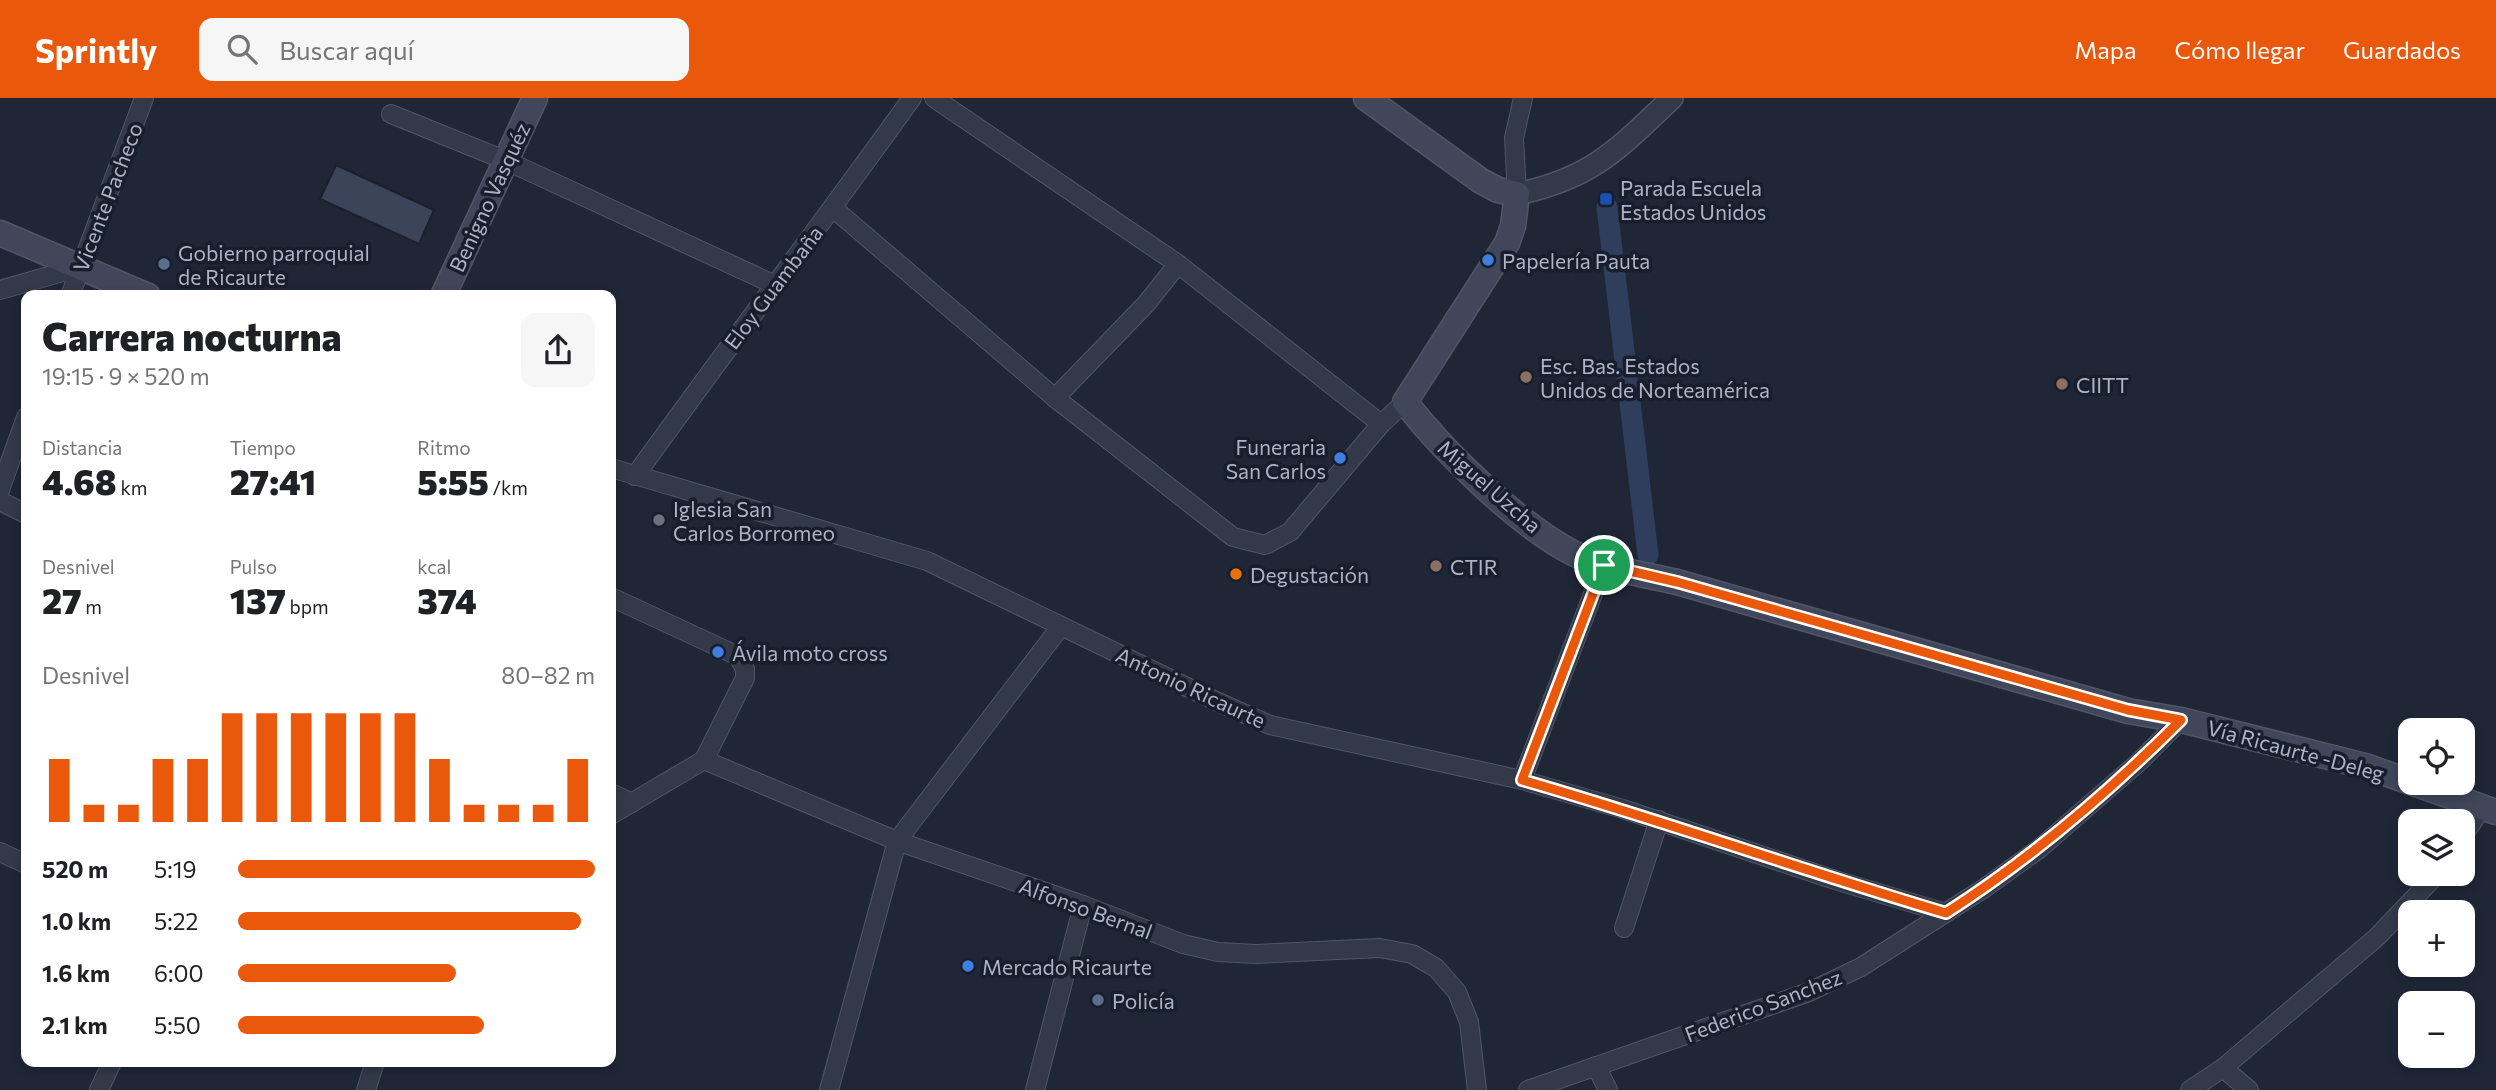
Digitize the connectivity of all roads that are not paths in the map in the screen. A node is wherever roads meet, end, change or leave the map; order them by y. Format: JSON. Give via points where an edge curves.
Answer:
{"nodes":[{"id":1,"x":144,"y":98,"type":"edge"},
{"id":2,"x":535,"y":98,"type":"edge"},
{"id":3,"x":912,"y":98,"type":"edge"},
{"id":4,"x":934,"y":98,"type":"edge"},
{"id":5,"x":1366,"y":98,"type":"edge"},
{"id":6,"x":1522,"y":98,"type":"edge"},
{"id":7,"x":1672,"y":98,"type":"edge"},
{"id":8,"x":391,"y":114,"type":"dead end"},
{"id":9,"x":507,"y":161,"type":"junction"},
{"id":10,"x":1517,"y":194,"type":"junction"},
{"id":11,"x":833,"y":208,"type":"junction"},
{"id":12,"x":0,"y":233,"type":"edge"},
{"id":13,"x":1178,"y":264,"type":"junction"},
{"id":14,"x":80,"y":267,"type":"junction"},
{"id":15,"x":773,"y":284,"type":"junction"},
{"id":16,"x":0,"y":290,"type":"edge"},
{"id":17,"x":71,"y":290,"type":"edge"},
{"id":18,"x":134,"y":290,"type":"edge"},
{"id":19,"x":446,"y":290,"type":"edge"},
{"id":20,"x":1055,"y":398,"type":"junction"},
{"id":21,"x":1405,"y":402,"type":"junction"},
{"id":22,"x":1381,"y":424,"type":"junction"},
{"id":23,"x":21,"y":431,"type":"edge"},
{"id":24,"x":616,"y":470,"type":"edge"},
{"id":25,"x":635,"y":476,"type":"junction"},
{"id":26,"x":0,"y":491,"type":"edge"},
{"id":27,"x":0,"y":501,"type":"edge"},
{"id":28,"x":21,"y":512,"type":"edge"},
{"id":29,"x":1604,"y":565,"type":"junction"},
{"id":30,"x":616,"y":599,"type":"edge"},
{"id":31,"x":1061,"y":626,"type":"junction"},
{"id":32,"x":2181,"y":720,"type":"junction"},
{"id":33,"x":704,"y":760,"type":"junction"},
{"id":34,"x":1522,"y":780,"type":"junction"},
{"id":35,"x":616,"y":795,"type":"edge"},
{"id":36,"x":632,"y":803,"type":"junction"},
{"id":37,"x":2489,"y":810,"type":"edge"},
{"id":38,"x":616,"y":812,"type":"edge"},
{"id":39,"x":1659,"y":820,"type":"junction"},
{"id":40,"x":2475,"y":825,"type":"edge"},
{"id":41,"x":897,"y":841,"type":"junction"},
{"id":42,"x":0,"y":852,"type":"edge"},
{"id":43,"x":21,"y":862,"type":"edge"},
{"id":44,"x":2426,"y":886,"type":"edge"},
{"id":45,"x":1083,"y":905,"type":"junction"},
{"id":46,"x":1946,"y":913,"type":"junction"},
{"id":47,"x":1624,"y":928,"type":"dead end"},
{"id":48,"x":1596,"y":1066,"type":"junction"},
{"id":49,"x":110,"y":1067,"type":"edge"},
{"id":50,"x":373,"y":1067,"type":"edge"},
{"id":51,"x":2223,"y":1068,"type":"junction"},
{"id":52,"x":99,"y":1090,"type":"edge"},
{"id":53,"x":366,"y":1090,"type":"edge"},
{"id":54,"x":829,"y":1090,"type":"edge"},
{"id":55,"x":1035,"y":1090,"type":"edge"},
{"id":56,"x":1477,"y":1090,"type":"edge"},
{"id":57,"x":1528,"y":1090,"type":"edge"},
{"id":58,"x":1608,"y":1090,"type":"edge"},
{"id":59,"x":2190,"y":1090,"type":"edge"},
{"id":60,"x":2249,"y":1090,"type":"edge"}],
"edges":[{"from":1,"to":14,"type":"street","name":"Vicente Pacheco"},
{"from":2,"to":9,"type":"main road","name":"Benigno Vasquéz"},
{"from":3,"to":11,"type":"street","name":"Eloy Guambaña"},
{"from":4,"to":13,"type":"street"},
{"from":5,"to":10,"type":"main road","via":[[1481,181]]},
{"from":6,"to":10,"type":"street","via":[[1514,138]]},
{"from":7,"to":10,"type":"street","via":[[1596,165],[1560,184]]},
{"from":8,"to":9,"type":"street"},
{"from":9,"to":15,"type":"street"},
{"from":9,"to":19,"type":"main road","name":"Benigno Vasquéz"},
{"from":10,"to":21,"type":"main road","via":[[1507,243]]},
{"from":11,"to":15,"type":"street","name":"Eloy Guambaña"},
{"from":11,"to":20,"type":"street"},
{"from":12,"to":14,"type":"main road"},
{"from":13,"to":20,"type":"street"},
{"from":13,"to":22,"type":"street"},
{"from":14,"to":16,"type":"street"},
{"from":14,"to":17,"type":"street","name":"Vicente Pacheco"},
{"from":14,"to":18,"type":"main road"},
{"from":15,"to":25,"type":"street","name":"Eloy Guambaña"},
{"from":20,"to":22,"type":"street","via":[[1233,537],[1265,545],[1290,533]]},
{"from":21,"to":22,"type":"street"},
{"from":21,"to":29,"type":"main road","name":"Miguel Uzcha","via":[[1445,450],[1501,500],[1573,553]]},
{"from":23,"to":26,"type":"street"},
{"from":24,"to":25,"type":"street","name":"Antonio Ricaurte"},
{"from":25,"to":31,"type":"street","name":"Antonio Ricaurte","via":[[927,561]]},
{"from":27,"to":28,"type":"street"},
{"from":29,"to":32,"type":"main road","name":"Miguel Uzcha","via":[[2128,710]]},
{"from":29,"to":34,"type":"street"},
{"from":30,"to":33,"type":"street","via":[[743,662],[745,678]]},
{"from":31,"to":34,"type":"street","name":"Antonio Ricaurte","via":[[1270,725]]},
{"from":31,"to":41,"type":"street"},
{"from":32,"to":37,"type":"main road","name":"Vía Ricaurte -Deleg","via":[[2365,766]]},
{"from":32,"to":46,"type":"street","name":"Federico Sanchez","via":[[2039,849]]},
{"from":33,"to":36,"type":"street"},
{"from":33,"to":41,"type":"street","name":"Alfonso Bernal"},
{"from":34,"to":39,"type":"street","name":"Antonio Ricaurte"},
{"from":35,"to":36,"type":"street"},
{"from":36,"to":38,"type":"street"},
{"from":37,"to":40,"type":"street"},
{"from":39,"to":46,"type":"street","name":"Antonio Ricaurte"},
{"from":39,"to":47,"type":"street"},
{"from":41,"to":45,"type":"street","name":"Alfonso Bernal"},
{"from":41,"to":54,"type":"street"},
{"from":42,"to":43,"type":"street"},
{"from":44,"to":51,"type":"street","via":[[2377,937]]},
{"from":45,"to":55,"type":"street"},
{"from":45,"to":56,"type":"street","name":"Alfonso Bernal","via":[[1183,944],[1218,952],[1380,948],[1412,954],[1436,968],[1457,992],[1476,1055]]},
{"from":46,"to":48,"type":"street","name":"Federico Sanchez","via":[[1861,967],[1809,992]]},
{"from":48,"to":57,"type":"street","name":"Federico Sanchez"},
{"from":48,"to":58,"type":"street"},
{"from":49,"to":52,"type":"street"},
{"from":50,"to":53,"type":"street"},
{"from":51,"to":59,"type":"street"},
{"from":51,"to":60,"type":"street"}]}
